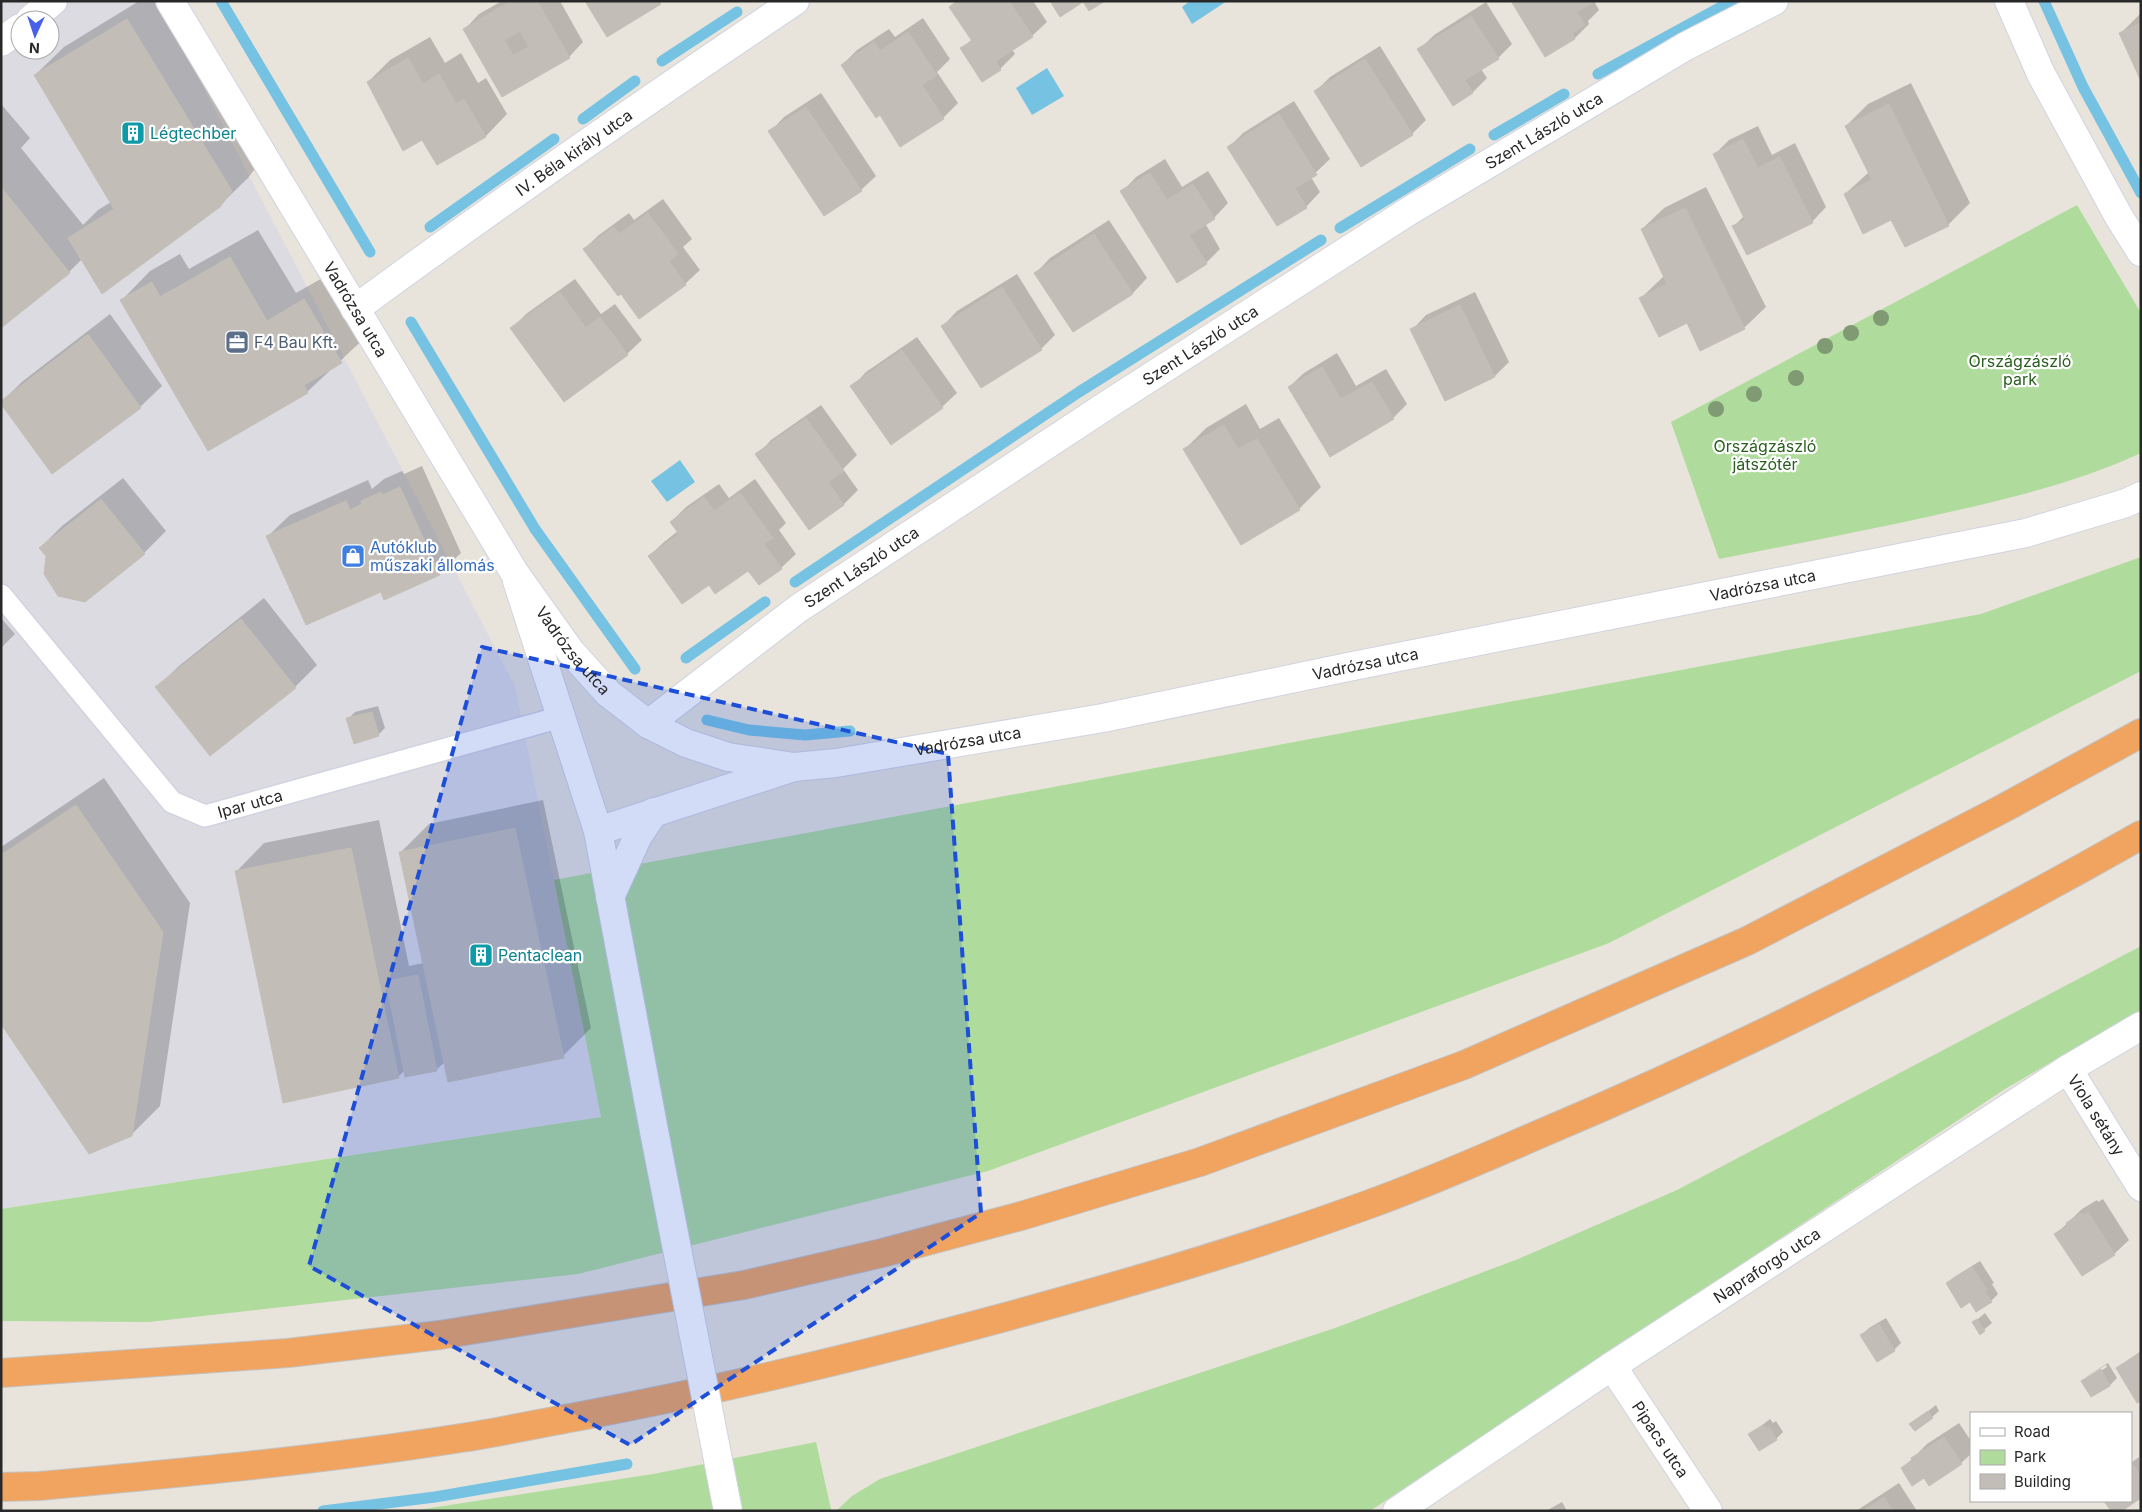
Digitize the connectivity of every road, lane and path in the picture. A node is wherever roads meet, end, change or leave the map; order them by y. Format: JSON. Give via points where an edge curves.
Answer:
{"nodes":[{"id":1,"x":54,"y":1,"type":"edge"},
{"id":2,"x":170,"y":1,"type":"edge"},
{"id":3,"x":795,"y":1,"type":"edge"},
{"id":4,"x":1774,"y":1,"type":"edge"},
{"id":5,"x":2010,"y":1,"type":"edge"},
{"id":6,"x":43,"y":10,"type":"edge"},
{"id":7,"x":2141,"y":252,"type":"edge"},
{"id":8,"x":355,"y":309,"type":"junction"},
{"id":9,"x":2141,"y":496,"type":"edge"},
{"id":10,"x":514,"y":572,"type":"junction"},
{"id":11,"x":1,"y":594,"type":"edge"},
{"id":12,"x":561,"y":717,"type":"junction"},
{"id":13,"x":648,"y":724,"type":"junction"},
{"id":14,"x":2141,"y":733,"type":"edge"},
{"id":15,"x":794,"y":767,"type":"junction"},
{"id":16,"x":654,"y":812,"type":"junction"},
{"id":17,"x":598,"y":831,"type":"junction"},
{"id":18,"x":2141,"y":835,"type":"edge"},
{"id":19,"x":610,"y":897,"type":"junction"},
{"id":20,"x":2141,"y":1026,"type":"edge"},
{"id":21,"x":2068,"y":1069,"type":"junction"},
{"id":22,"x":2141,"y":1187,"type":"edge"},
{"id":23,"x":1612,"y":1366,"type":"junction"},
{"id":24,"x":1,"y":1372,"type":"edge"},
{"id":25,"x":1,"y":1487,"type":"edge"},
{"id":26,"x":728,"y":1511,"type":"edge"},
{"id":27,"x":1398,"y":1511,"type":"edge"},
{"id":28,"x":1708,"y":1511,"type":"edge"}],
"edges":[{"from":1,"to":6,"type":"street"},
{"from":2,"to":8,"type":"street","name":"Vadrózsa utca"},
{"from":3,"to":8,"type":"street","name":"IV. Béla király utca"},
{"from":4,"to":13,"type":"street","name":"Szent László utca","via":[[1686,46],[1409,211],[799,608]]},
{"from":5,"to":7,"type":"street","via":[[2041,74]]},
{"from":8,"to":10,"type":"street","name":"Vadrózsa utca"},
{"from":9,"to":15,"type":"street","name":"Vadrózsa utca","via":[[2026,533],[1103,718],[836,763]]},
{"from":10,"to":12,"type":"street"},
{"from":10,"to":13,"type":"street","name":"Vadrózsa utca","via":[[571,652],[608,692]]},
{"from":11,"to":12,"type":"lane","name":"Ipar utca","via":[[172,802],[206,816]]},
{"from":12,"to":17,"type":"street"},
{"from":13,"to":15,"type":"street","name":"Vadrózsa utca","via":[[686,743],[728,757]]},
{"from":14,"to":24,"type":"highway","via":[[1747,941],[1464,1065],[1200,1162],[1021,1216],[744,1285],[440,1335],[288,1353]]},
{"from":15,"to":16,"type":"street"},
{"from":16,"to":17,"type":"street"},
{"from":16,"to":19,"type":"street","via":[[638,836]]},
{"from":17,"to":19,"type":"street"},
{"from":18,"to":25,"type":"highway","via":[[1903,964],[1771,1031],[1626,1098],[1371,1204],[1234,1250],[1062,1302],[896,1346],[741,1384],[592,1414],[466,1438],[304,1461]]},
{"from":19,"to":26,"type":"street","bridge":true},
{"from":20,"to":21,"type":"street","name":"Napraforgó utca"},
{"from":21,"to":22,"type":"street","name":"Viola sétány"},
{"from":21,"to":23,"type":"street","name":"Napraforgó utca"},
{"from":23,"to":27,"type":"street","name":"Napraforgó utca"},
{"from":23,"to":28,"type":"street","name":"Pipacs utca"}]}
